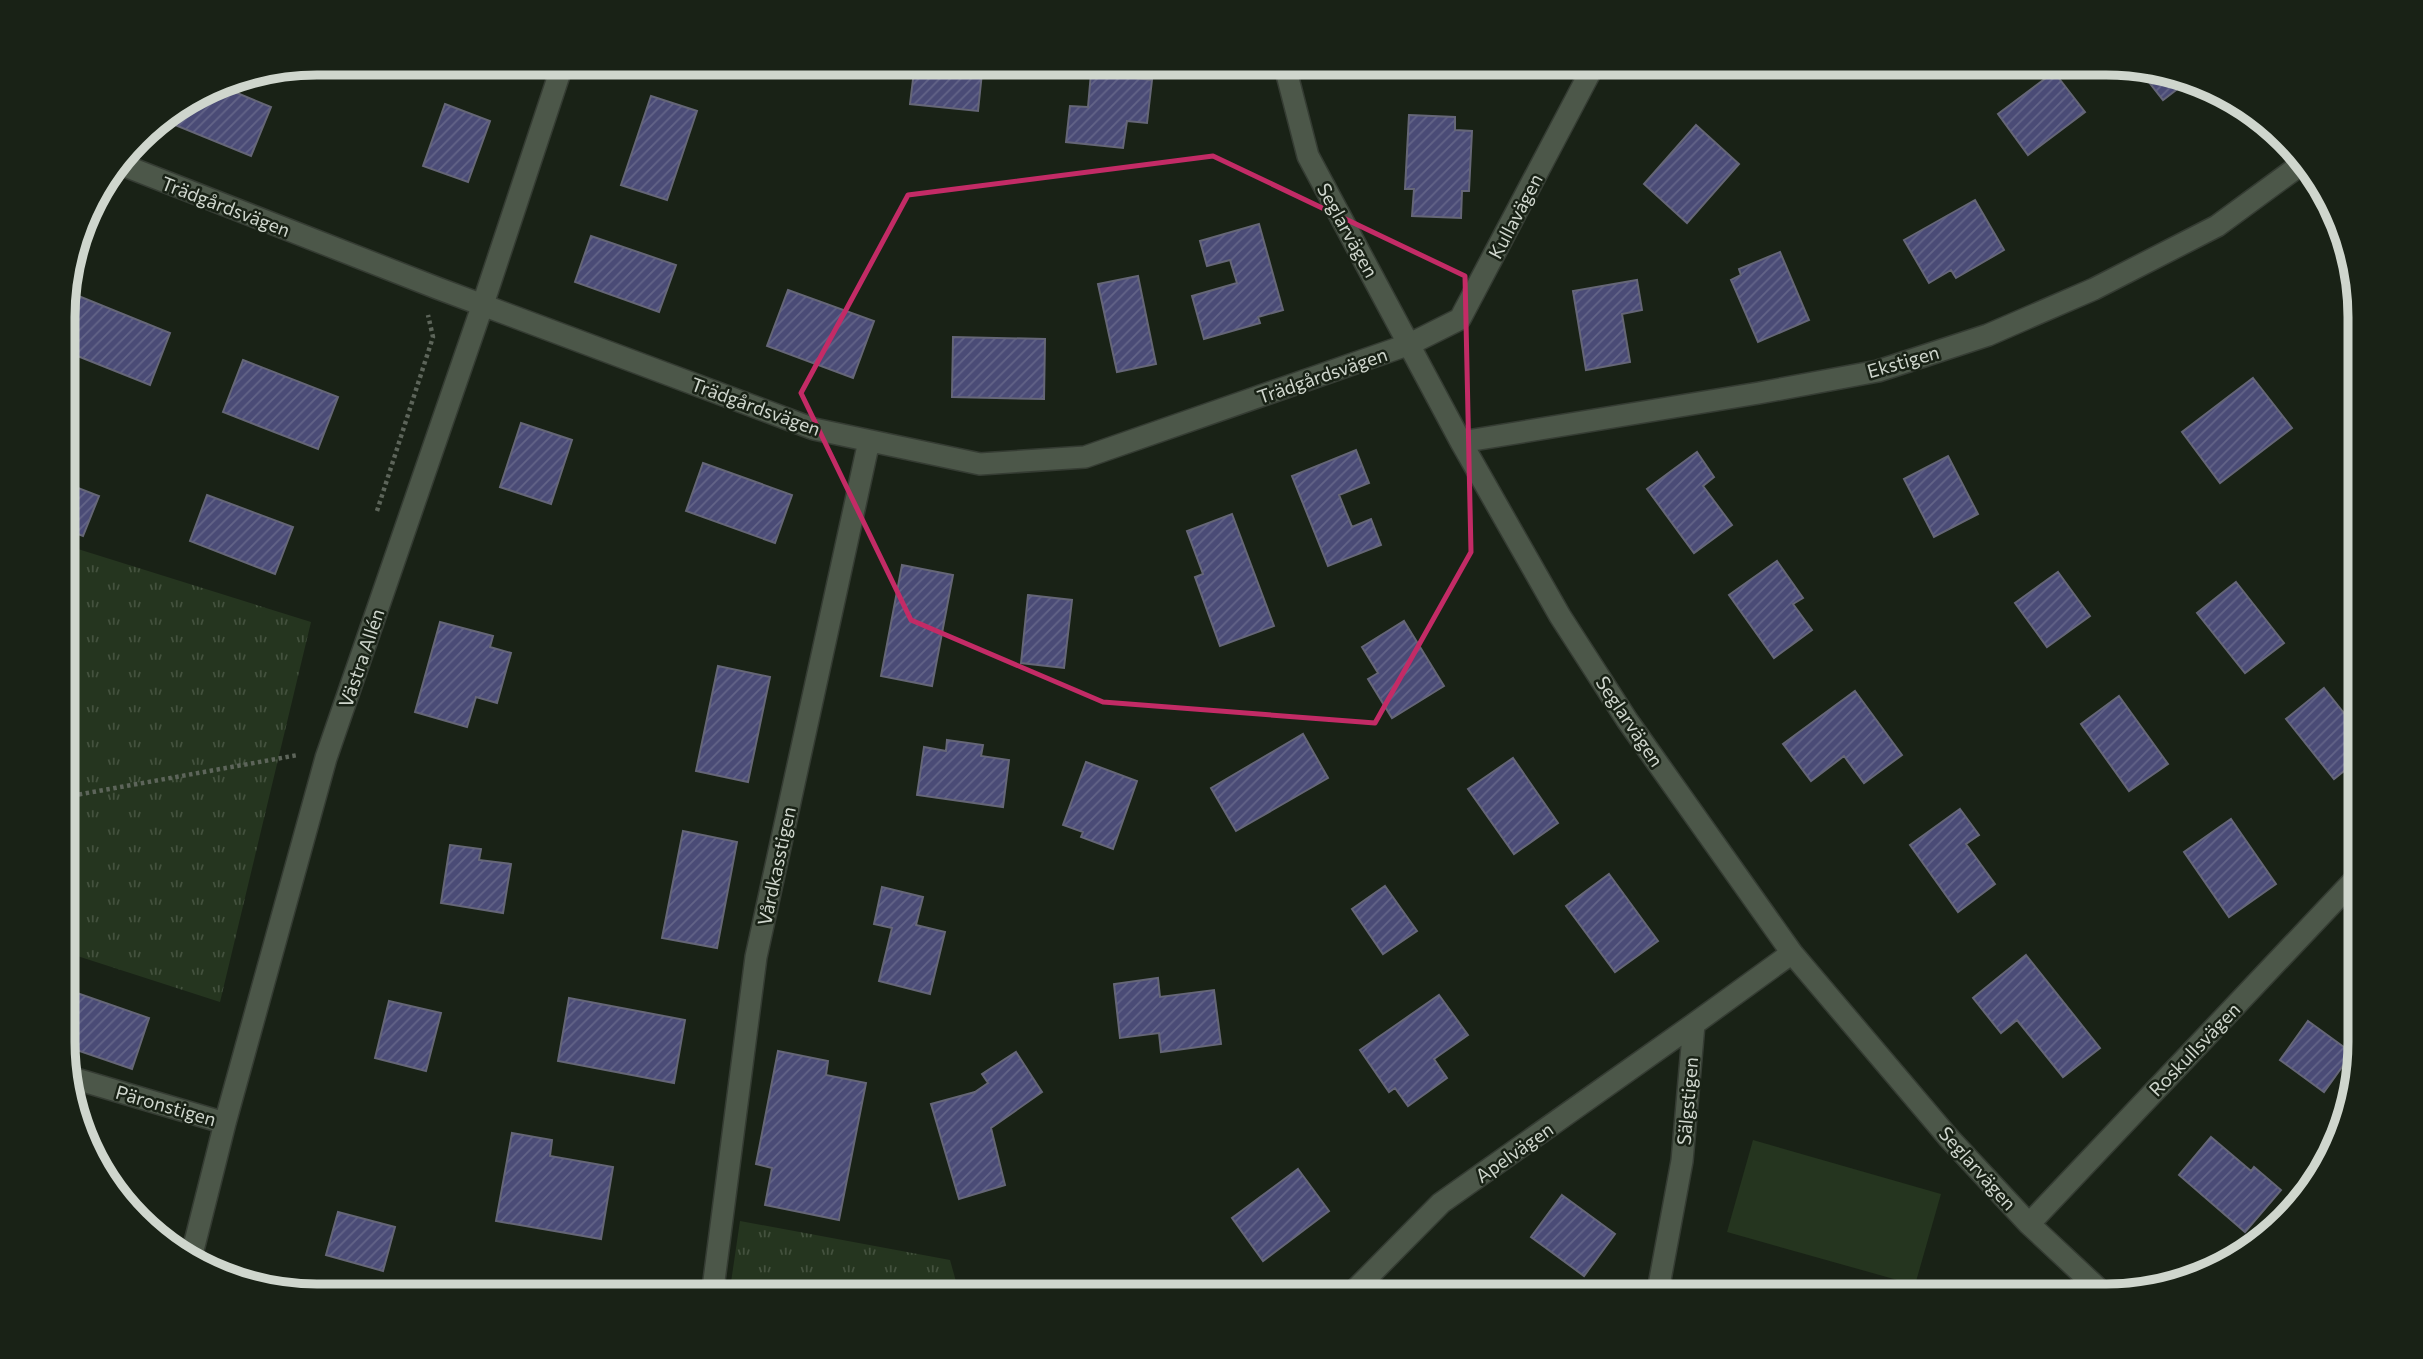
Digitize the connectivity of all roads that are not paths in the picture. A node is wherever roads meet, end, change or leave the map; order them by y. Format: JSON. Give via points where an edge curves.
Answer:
{"nodes":[{"id":1,"x":559,"y":75,"type":"edge"},
{"id":2,"x":1287,"y":75,"type":"edge"},
{"id":3,"x":1589,"y":75,"type":"edge"},
{"id":4,"x":128,"y":167,"type":"edge"},
{"id":5,"x":2296,"y":168,"type":"edge"},
{"id":6,"x":483,"y":304,"type":"junction"},
{"id":7,"x":1410,"y":344,"type":"junction"},
{"id":8,"x":869,"y":441,"type":"junction"},
{"id":9,"x":1461,"y":442,"type":"junction"},
{"id":10,"x":2347,"y":889,"type":"edge"},
{"id":11,"x":1792,"y":953,"type":"junction"},
{"id":12,"x":1694,"y":1024,"type":"junction"},
{"id":13,"x":78,"y":1080,"type":"edge"},
{"id":14,"x":225,"y":1123,"type":"junction"},
{"id":15,"x":2029,"y":1224,"type":"junction"},
{"id":16,"x":193,"y":1249,"type":"edge"},
{"id":17,"x":1361,"y":1283,"type":"edge"},
{"id":18,"x":1659,"y":1283,"type":"edge"},
{"id":19,"x":2091,"y":1283,"type":"edge"},
{"id":20,"x":714,"y":1284,"type":"edge"}],
"edges":[{"from":1,"to":6,"type":"street","name":"Västra Allén"},
{"from":2,"to":7,"type":"street","name":"Seglarvägen","via":[[1308,156]]},
{"from":3,"to":7,"type":"street","name":"Kullavägen","via":[[1460,319]]},
{"from":4,"to":6,"type":"street","name":"Trädgårdsvägen"},
{"from":5,"to":9,"type":"street","name":"Ekstigen","via":[[2217,226],[2094,289],[1988,335],[1878,371]]},
{"from":6,"to":8,"type":"street","name":"Trädgårdsvägen","via":[[814,429]]},
{"from":6,"to":14,"type":"street","name":"Västra Allén","via":[[326,758]]},
{"from":7,"to":8,"type":"street","name":"Trädgårdsvägen","via":[[1085,457],[980,464]]},
{"from":7,"to":9,"type":"street","name":"Seglarvägen"},
{"from":8,"to":20,"type":"street","name":"Vårdkasstigen","via":[[756,957]]},
{"from":9,"to":11,"type":"street","name":"Seglarvägen","via":[[1582,651]]},
{"from":10,"to":15,"type":"street","name":"Roskullsvägen"},
{"from":11,"to":12,"type":"street"},
{"from":11,"to":15,"type":"street","name":"Seglarvägen","via":[[1948,1137]]},
{"from":12,"to":17,"type":"street","name":"Apelvägen","via":[[1441,1203]]},
{"from":12,"to":18,"type":"street","name":"Sälgstigen","via":[[1682,1161]]},
{"from":13,"to":14,"type":"street","name":"Päronstigen"},
{"from":14,"to":16,"type":"street","name":"Västra Allén"},
{"from":15,"to":19,"type":"street","name":"Seglarvägen"}]}
